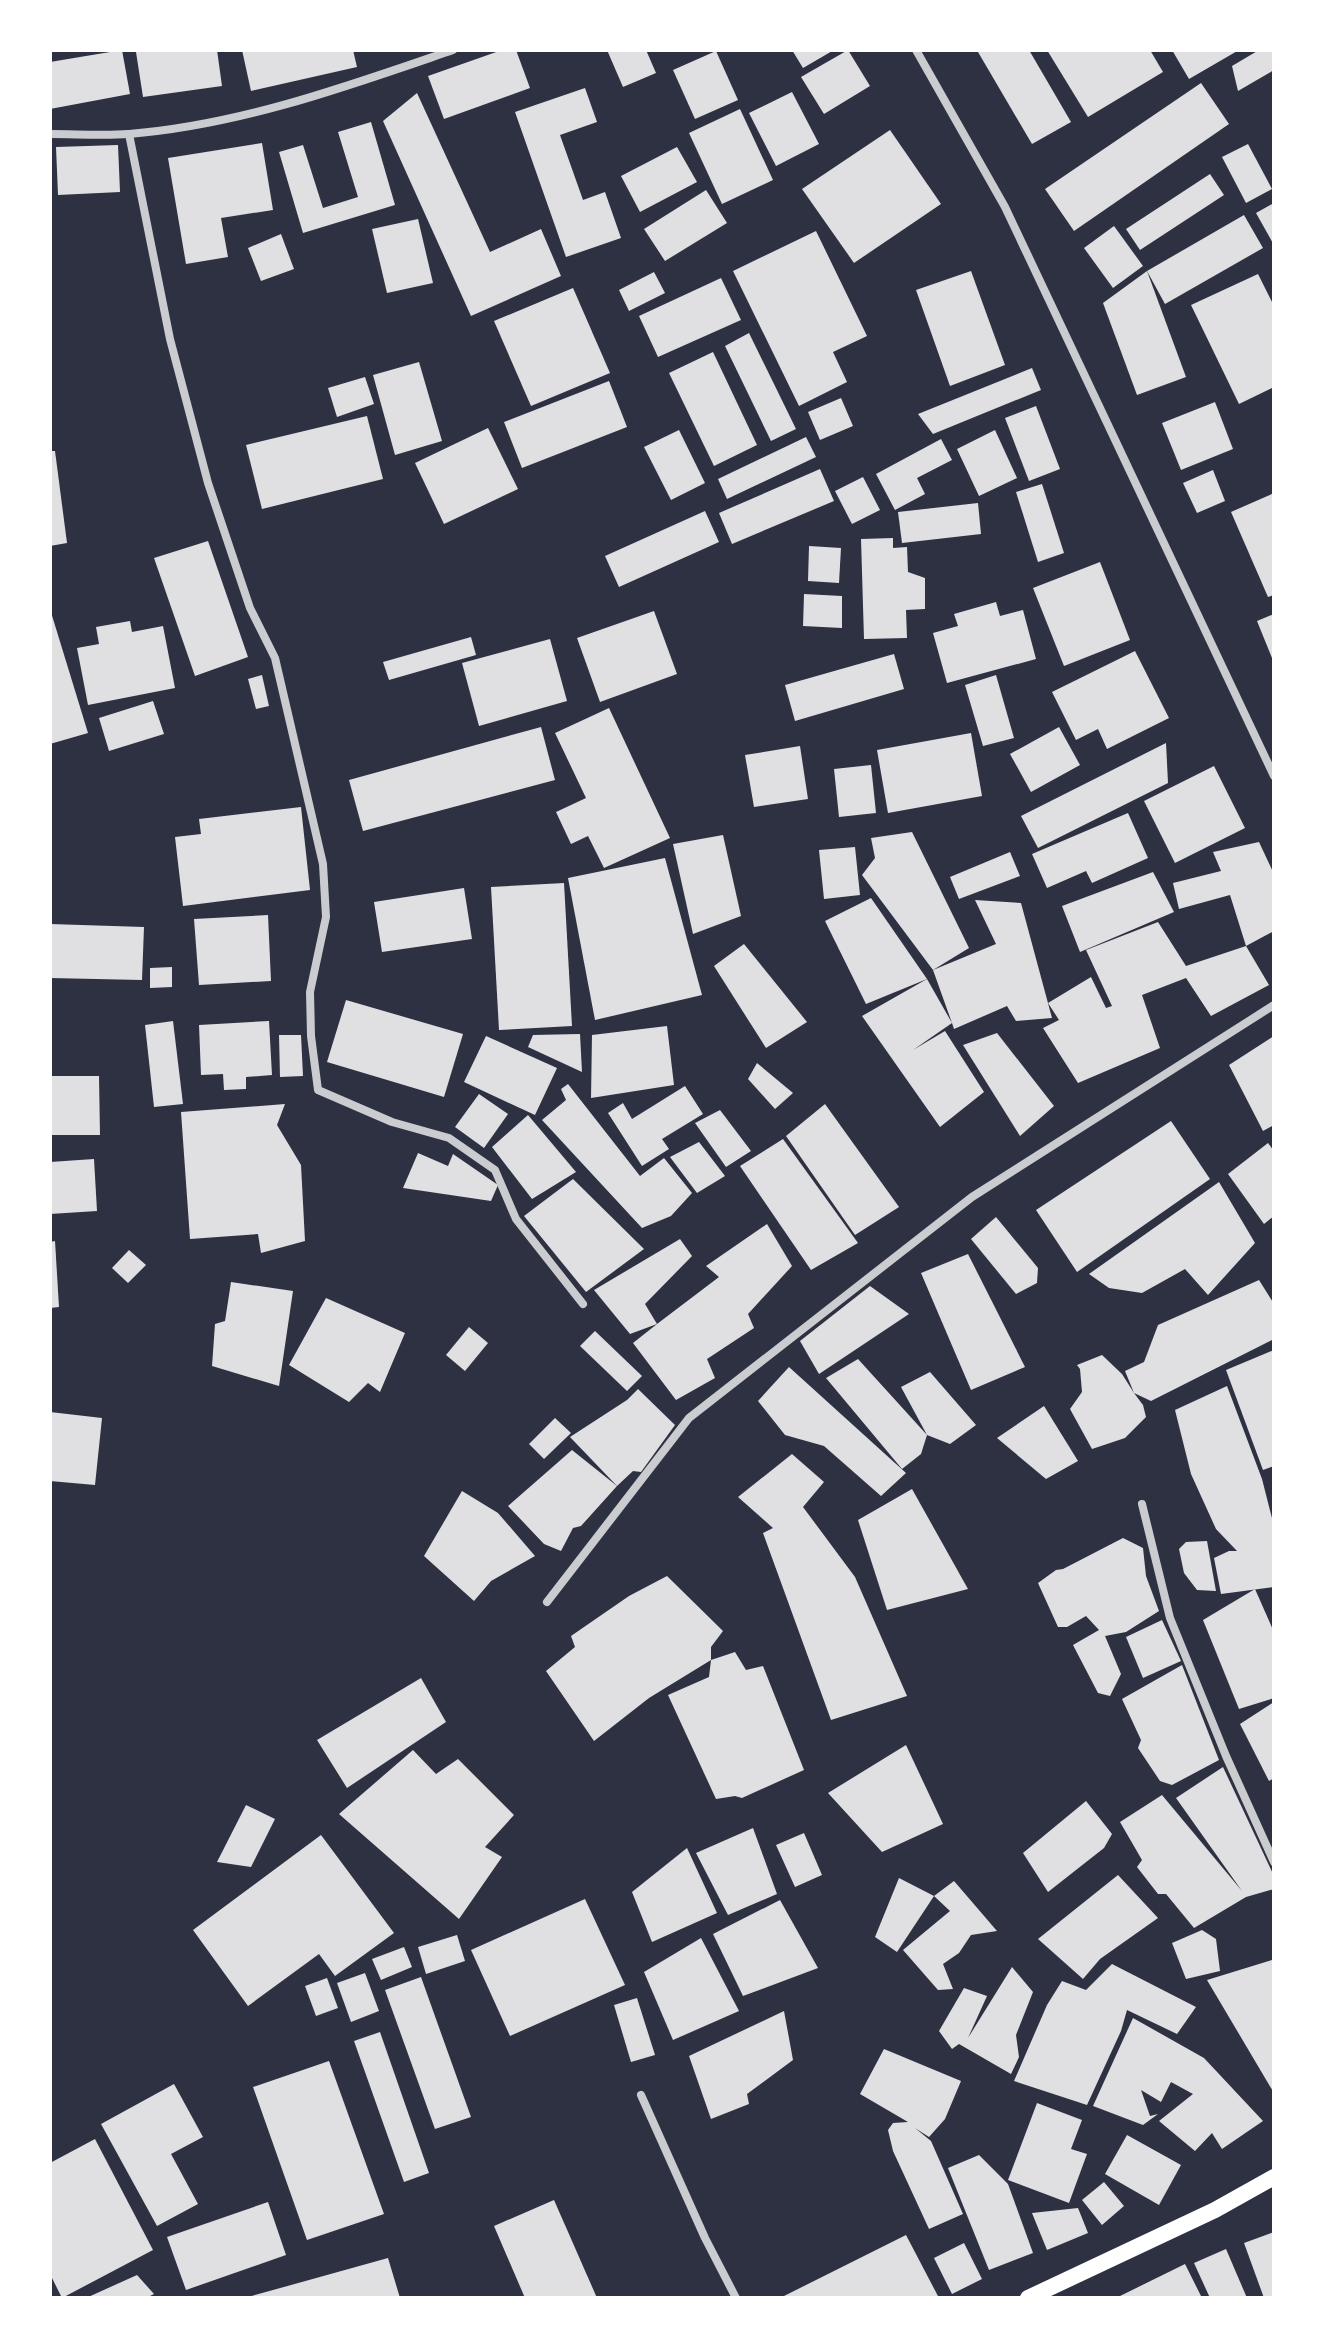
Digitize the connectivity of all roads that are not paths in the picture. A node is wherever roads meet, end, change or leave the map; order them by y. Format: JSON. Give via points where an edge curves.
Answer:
{"nodes":[{"id":1,"x":453,"y":50,"type":"edge"},
{"id":2,"x":916,"y":50,"type":"edge"},
{"id":3,"x":50,"y":134,"type":"edge"},
{"id":4,"x":129,"y":134,"type":"junction"},
{"id":5,"x":1274,"y":776,"type":"edge"},
{"id":6,"x":1274,"y":1005,"type":"edge"},
{"id":7,"x":583,"y":1304,"type":"dead end"},
{"id":8,"x":1142,"y":1504,"type":"dead end"},
{"id":9,"x":547,"y":1602,"type":"dead end"},
{"id":10,"x":1274,"y":1862,"type":"edge"},
{"id":11,"x":641,"y":2095,"type":"dead end"},
{"id":12,"x":1274,"y":2177,"type":"edge"},
{"id":13,"x":736,"y":2298,"type":"edge"},
{"id":14,"x":1028,"y":2298,"type":"edge"}],
"edges":[{"from":1,"to":4,"type":"street","via":[[326,94],[228,119]]},
{"from":2,"to":5,"type":"street","via":[[1005,207]]},
{"from":3,"to":4,"type":"street"},
{"from":4,"to":7,"type":"street","via":[[170,339],[208,483],[250,608],[275,658],[323,864],[326,917],[310,992],[318,1090],[392,1122],[449,1138],[495,1170],[516,1219]]},
{"from":6,"to":9,"type":"street","via":[[972,1197],[689,1418]]},
{"from":8,"to":10,"type":"street","via":[[1170,1618]]},
{"from":11,"to":13,"type":"street"},
{"from":12,"to":14,"type":"main road"}]}
